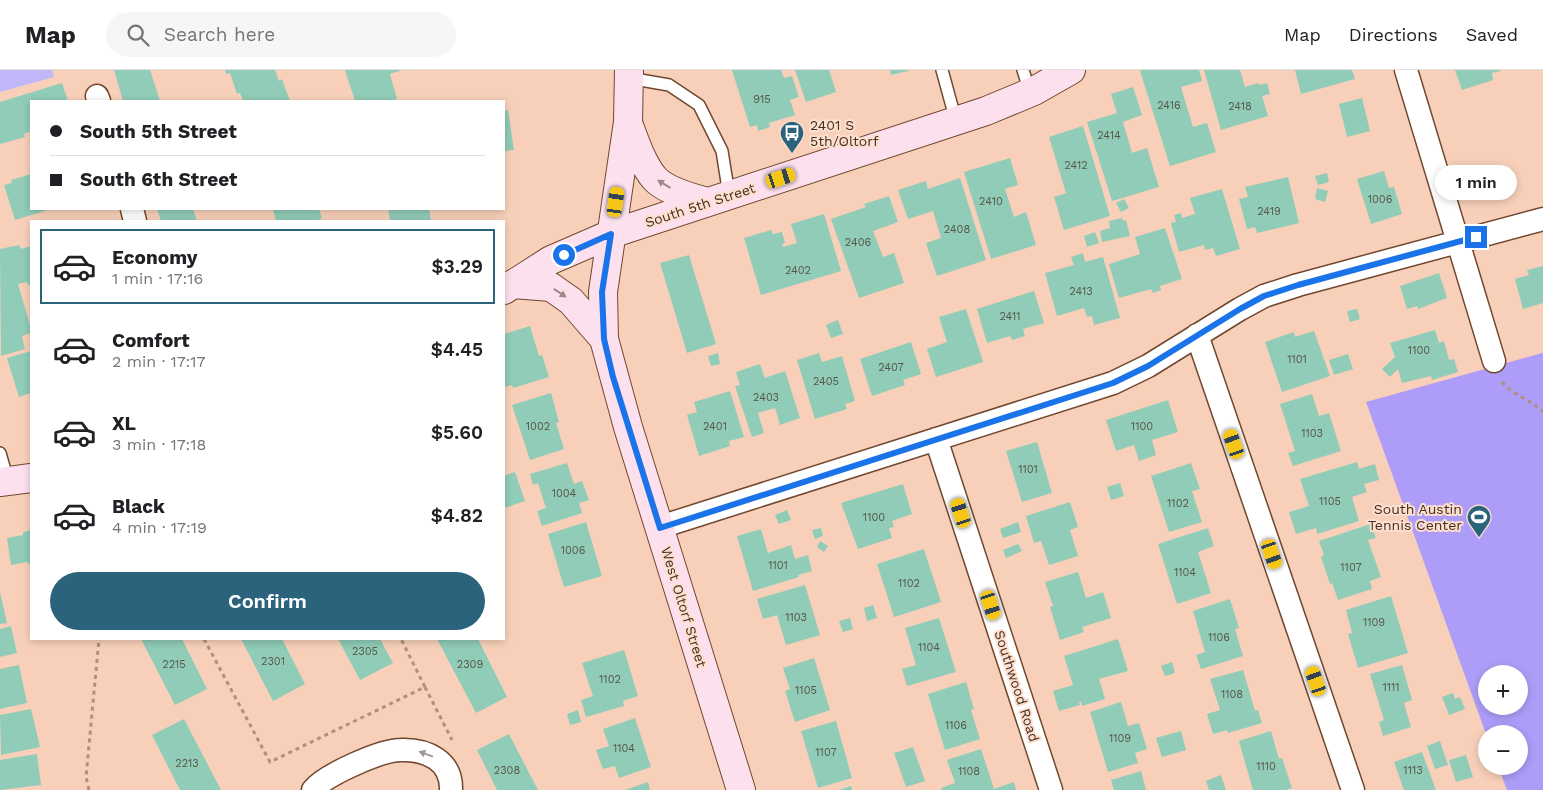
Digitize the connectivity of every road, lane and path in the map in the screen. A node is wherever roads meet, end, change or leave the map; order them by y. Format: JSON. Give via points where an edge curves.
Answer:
{"nodes":[{"id":1,"x":942,"y":70,"type":"edge"},
{"id":2,"x":1071,"y":70,"type":"edge"},
{"id":3,"x":1406,"y":70,"type":"edge"},
{"id":4,"x":629,"y":74,"type":"edge"},
{"id":5,"x":1026,"y":82,"type":"edge"},
{"id":6,"x":956,"y":121,"type":"junction"},
{"id":7,"x":628,"y":122,"type":"junction"},
{"id":8,"x":719,"y":199,"type":"junction"},
{"id":9,"x":1543,"y":219,"type":"edge"},
{"id":10,"x":611,"y":234,"type":"junction"},
{"id":11,"x":1459,"y":242,"type":"junction"},
{"id":12,"x":508,"y":287,"type":"edge"},
{"id":13,"x":1197,"y":335,"type":"junction"},
{"id":14,"x":604,"y":339,"type":"junction"},
{"id":15,"x":1494,"y":361,"type":"joint"},
{"id":16,"x":1543,"y":412,"type":"edge"},
{"id":17,"x":936,"y":439,"type":"junction"},
{"id":18,"x":0,"y":453,"type":"edge"},
{"id":19,"x":13,"y":480,"type":"edge"},
{"id":20,"x":660,"y":528,"type":"junction"},
{"id":21,"x":99,"y":640,"type":"edge"},
{"id":22,"x":205,"y":640,"type":"edge"},
{"id":23,"x":401,"y":640,"type":"edge"},
{"id":24,"x":89,"y":790,"type":"edge"},
{"id":25,"x":313,"y":790,"type":"edge"},
{"id":26,"x":451,"y":790,"type":"edge"},
{"id":27,"x":741,"y":790,"type":"edge"},
{"id":28,"x":1051,"y":790,"type":"edge"},
{"id":29,"x":1353,"y":790,"type":"edge"}],
"edges":[{"from":1,"to":6,"type":"lane"},
{"from":2,"to":5,"type":"street","name":"South 5th Street"},
{"from":3,"to":11,"type":"street"},
{"from":4,"to":7,"type":"street","name":"West Oltorf Street"},
{"from":4,"to":8,"type":"lane","via":[[669,85],[699,105],[722,150]]},
{"from":5,"to":6,"type":"street","name":"South 5th Street","via":[[995,108]]},
{"from":6,"to":8,"type":"street","name":"South 5th Street"},
{"from":8,"to":7,"type":"street","one_way":true,"via":[[680,194],[656,179],[642,158]]},
{"from":7,"to":10,"type":"street","name":"West Oltorf Street"},
{"from":8,"to":10,"type":"street","name":"South 5th Street"},
{"from":9,"to":11,"type":"street"},
{"from":10,"to":12,"type":"street","name":"South 5th Street","via":[[551,260]]},
{"from":10,"to":14,"type":"street","name":"West Oltorf Street","via":[[602,292]]},
{"from":11,"to":13,"type":"street","via":[[1264,296]]},
{"from":11,"to":15,"type":"street"},
{"from":12,"to":14,"type":"street","one_way":true,"via":[[551,287],[571,301]]},
{"from":13,"to":17,"type":"street","via":[[1148,366],[1113,383]]},
{"from":13,"to":29,"type":"street"},
{"from":14,"to":20,"type":"street","name":"West Oltorf Street"},
{"from":15,"to":16,"type":"path","via":[[1502,384]]},
{"from":17,"to":20,"type":"street"},
{"from":17,"to":28,"type":"street","name":"Southwood Road"},
{"from":18,"to":19,"type":"lane"},
{"from":20,"to":27,"type":"street","name":"West Oltorf Street"},
{"from":21,"to":24,"type":"path","via":[[86,777]]},
{"from":22,"to":23,"type":"path","via":[[270,762],[425,688]]},
{"from":26,"to":25,"type":"street","one_way":true,"via":[[452,780],[440,760],[421,752],[399,750],[347,768]]}]}
